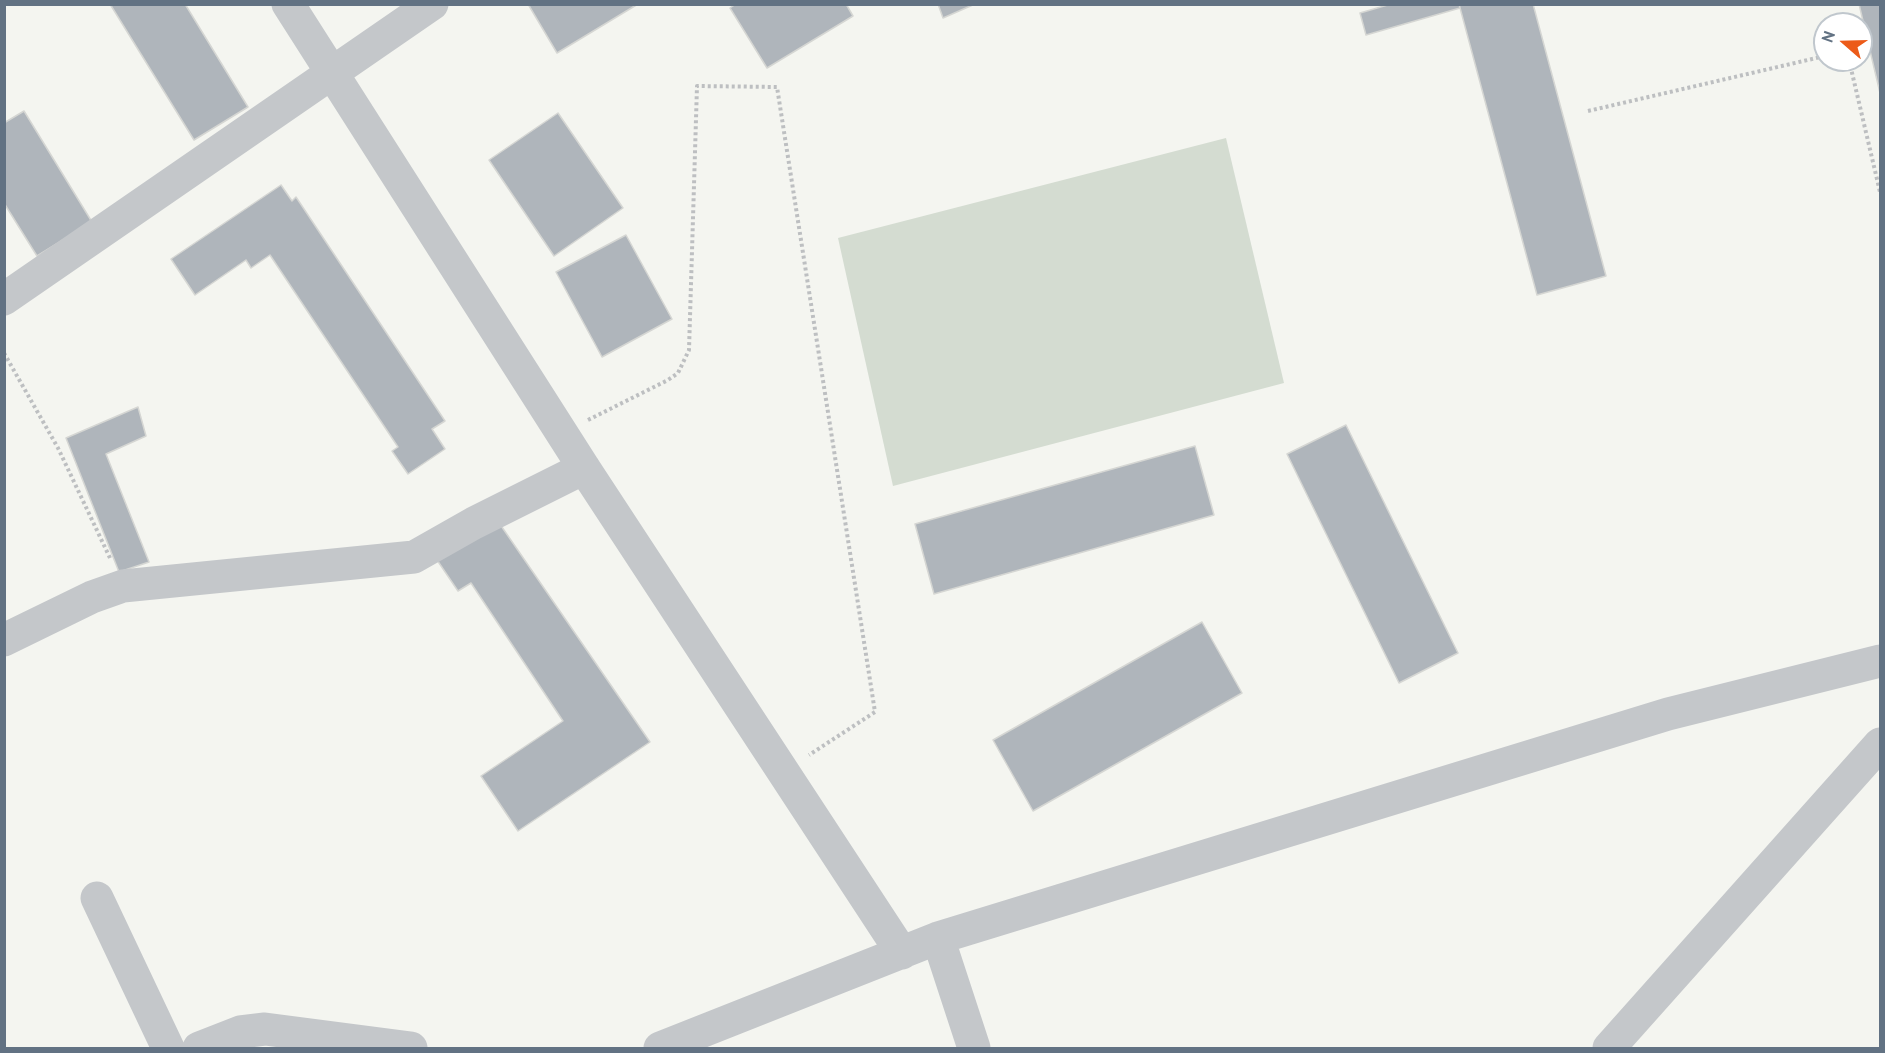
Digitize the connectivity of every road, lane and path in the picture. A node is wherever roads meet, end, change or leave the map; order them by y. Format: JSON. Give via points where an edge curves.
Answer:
{"nodes":[{"id":1,"x":288,"y":4,"type":"edge"},
{"id":2,"x":432,"y":4,"type":"edge"},
{"id":3,"x":1813,"y":59,"type":"edge"},
{"id":4,"x":333,"y":72,"type":"junction"},
{"id":5,"x":1852,"y":72,"type":"edge"},
{"id":6,"x":1588,"y":111,"type":"dead end"},
{"id":7,"x":1881,"y":192,"type":"edge"},
{"id":8,"x":4,"y":299,"type":"edge"},
{"id":9,"x":4,"y":354,"type":"edge"},
{"id":10,"x":563,"y":433,"type":"junction"},
{"id":11,"x":584,"y":468,"type":"junction"},
{"id":12,"x":123,"y":586,"type":"junction"},
{"id":13,"x":4,"y":640,"type":"edge"},
{"id":14,"x":1881,"y":661,"type":"edge"},
{"id":15,"x":1881,"y":744,"type":"edge"},
{"id":16,"x":784,"y":771,"type":"junction"},
{"id":17,"x":97,"y":898,"type":"dead end"},
{"id":18,"x":938,"y":938,"type":"junction"},
{"id":19,"x":902,"y":953,"type":"junction"},
{"id":20,"x":168,"y":1048,"type":"edge"},
{"id":21,"x":199,"y":1048,"type":"edge"},
{"id":22,"x":411,"y":1048,"type":"edge"},
{"id":23,"x":660,"y":1048,"type":"edge"},
{"id":24,"x":974,"y":1048,"type":"edge"},
{"id":25,"x":1609,"y":1048,"type":"edge"}],
"edges":[{"from":1,"to":4,"type":"street"},
{"from":2,"to":4,"type":"street"},
{"from":3,"to":6,"type":"path"},
{"from":4,"to":8,"type":"street"},
{"from":4,"to":10,"type":"street"},
{"from":5,"to":7,"type":"path"},
{"from":9,"to":12,"type":"path","via":[[58,448]]},
{"from":10,"to":11,"type":"street"},
{"from":10,"to":16,"type":"path","via":[[668,380],[685,361],[689,350],[697,86],[777,87],[875,712]]},
{"from":11,"to":12,"type":"street","via":[[414,557]]},
{"from":11,"to":16,"type":"street"},
{"from":12,"to":13,"type":"street"},
{"from":14,"to":18,"type":"street","via":[[1668,714]]},
{"from":15,"to":25,"type":"street"},
{"from":16,"to":19,"type":"street"},
{"from":17,"to":20,"type":"street"},
{"from":18,"to":19,"type":"street"},
{"from":18,"to":24,"type":"street"},
{"from":19,"to":23,"type":"street"},
{"from":21,"to":22,"type":"street","via":[[240,1032],[265,1029]]}]}
